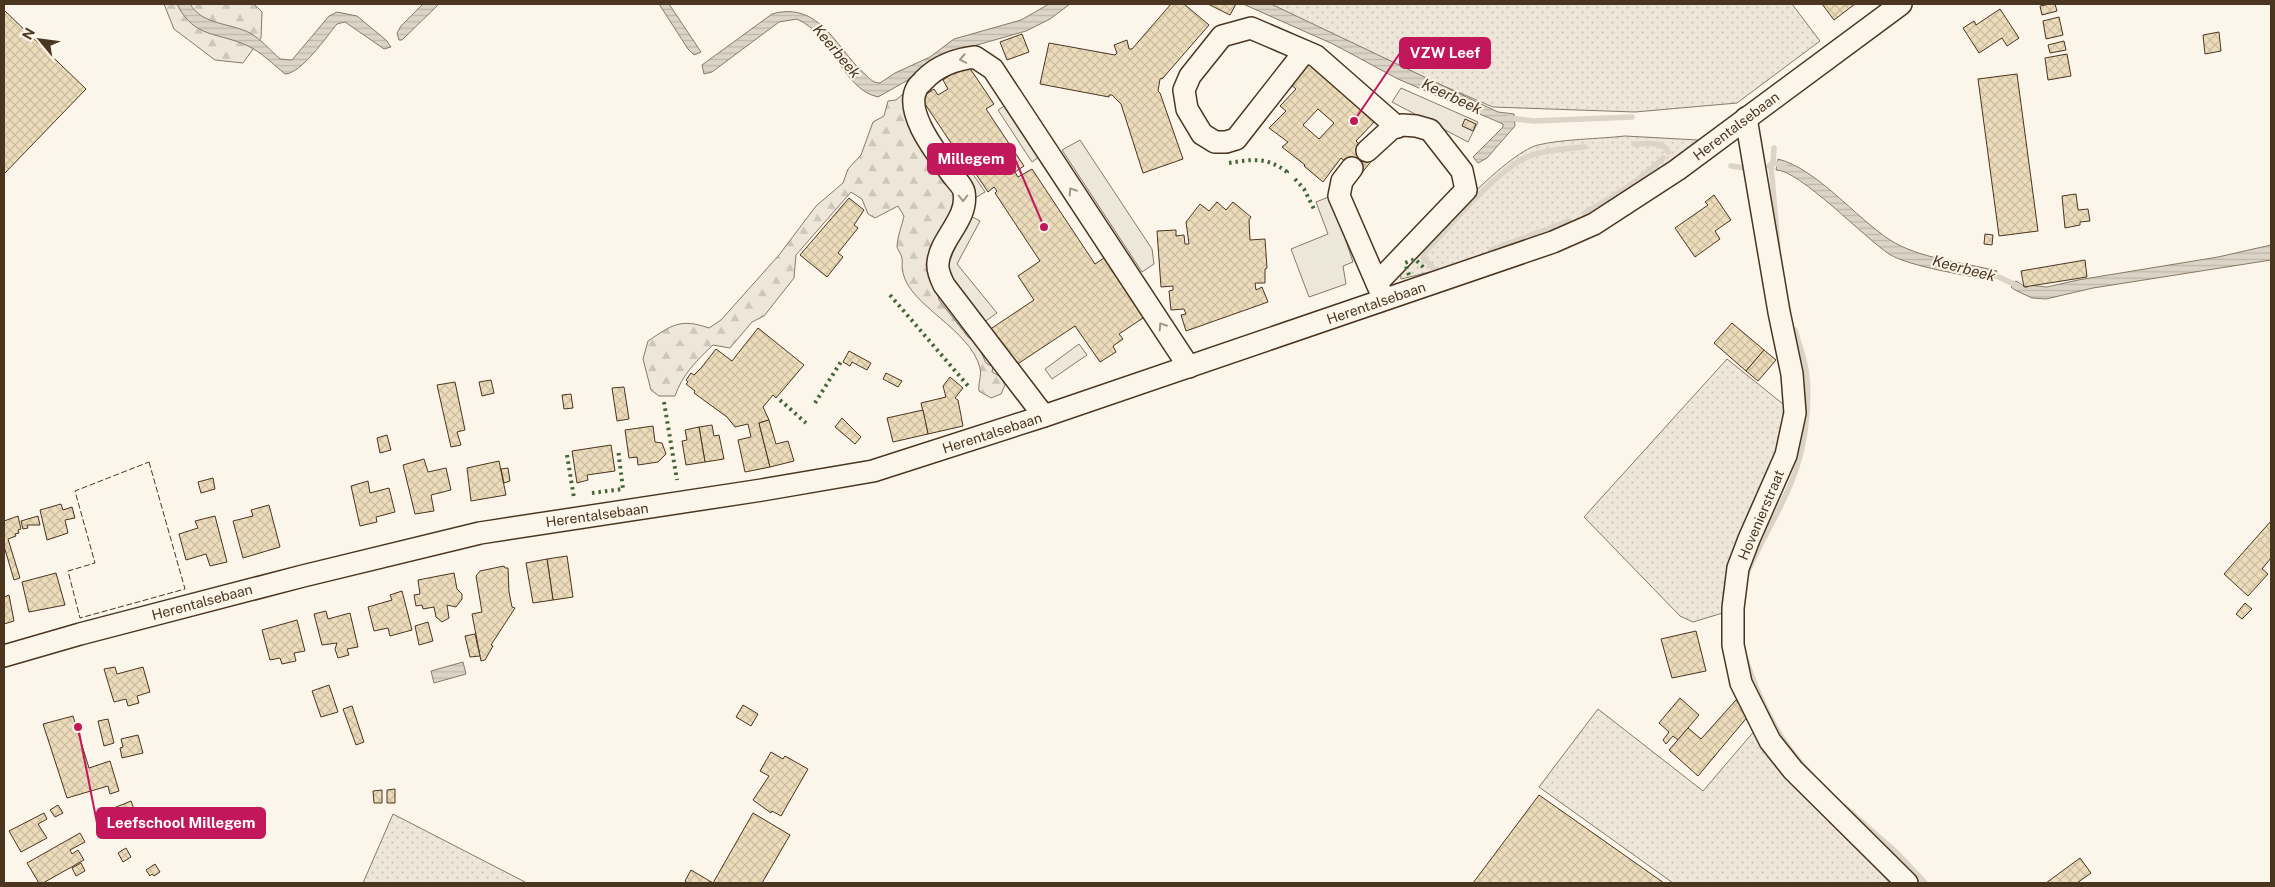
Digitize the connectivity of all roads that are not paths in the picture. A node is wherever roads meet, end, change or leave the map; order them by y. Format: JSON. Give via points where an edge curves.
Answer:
{"nodes":[{"id":1,"x":1901,"y":4,"type":"edge"},
{"id":2,"x":1305,"y":51,"type":"junction"},
{"id":3,"x":1746,"y":118,"type":"junction"},
{"id":4,"x":1396,"y":127,"type":"junction"},
{"id":5,"x":1367,"y":151,"type":"dead end"},
{"id":6,"x":1352,"y":168,"type":"dead end"},
{"id":7,"x":1380,"y":292,"type":"junction"},
{"id":8,"x":1189,"y":367,"type":"junction"},
{"id":9,"x":1044,"y":416,"type":"junction"},
{"id":10,"x":4,"y":656,"type":"edge"},
{"id":11,"x":1907,"y":883,"type":"edge"}],
"edges":[{"from":1,"to":3,"type":"street","name":"Herentalsebaan"},
{"from":2,"to":2,"type":"street","via":[[1251,28],[1222,36],[1190,76],[1184,90],[1187,108],[1202,134],[1215,142],[1236,139]]},
{"from":2,"to":4,"type":"street","via":[[1316,56]]},
{"from":3,"to":7,"type":"street","name":"Herentalsebaan","via":[[1678,170],[1594,224],[1554,242]]},
{"from":3,"to":11,"type":"street","name":"Hovenierstraat","via":[[1792,374],[1795,413],[1786,455],[1738,568],[1733,646],[1741,683],[1770,740],[1793,770]]},
{"from":4,"to":5,"type":"street"},
{"from":4,"to":7,"type":"street","via":[[1416,126],[1430,130],[1462,171],[1466,190]]},
{"from":6,"to":7,"type":"street","via":[[1342,181],[1339,196]]},
{"from":7,"to":8,"type":"street","name":"Herentalsebaan"},
{"from":8,"to":9,"type":"street","name":"Herentalsebaan"},
{"from":8,"to":9,"type":"street","one_way":true,"via":[[993,69],[975,57],[957,59],[929,75],[916,90],[914,109],[926,138],[964,190],[960,216],[937,264],[944,285]]},
{"from":9,"to":10,"type":"street","name":"Herentalsebaan","via":[[873,471],[480,532],[312,573]]}]}
